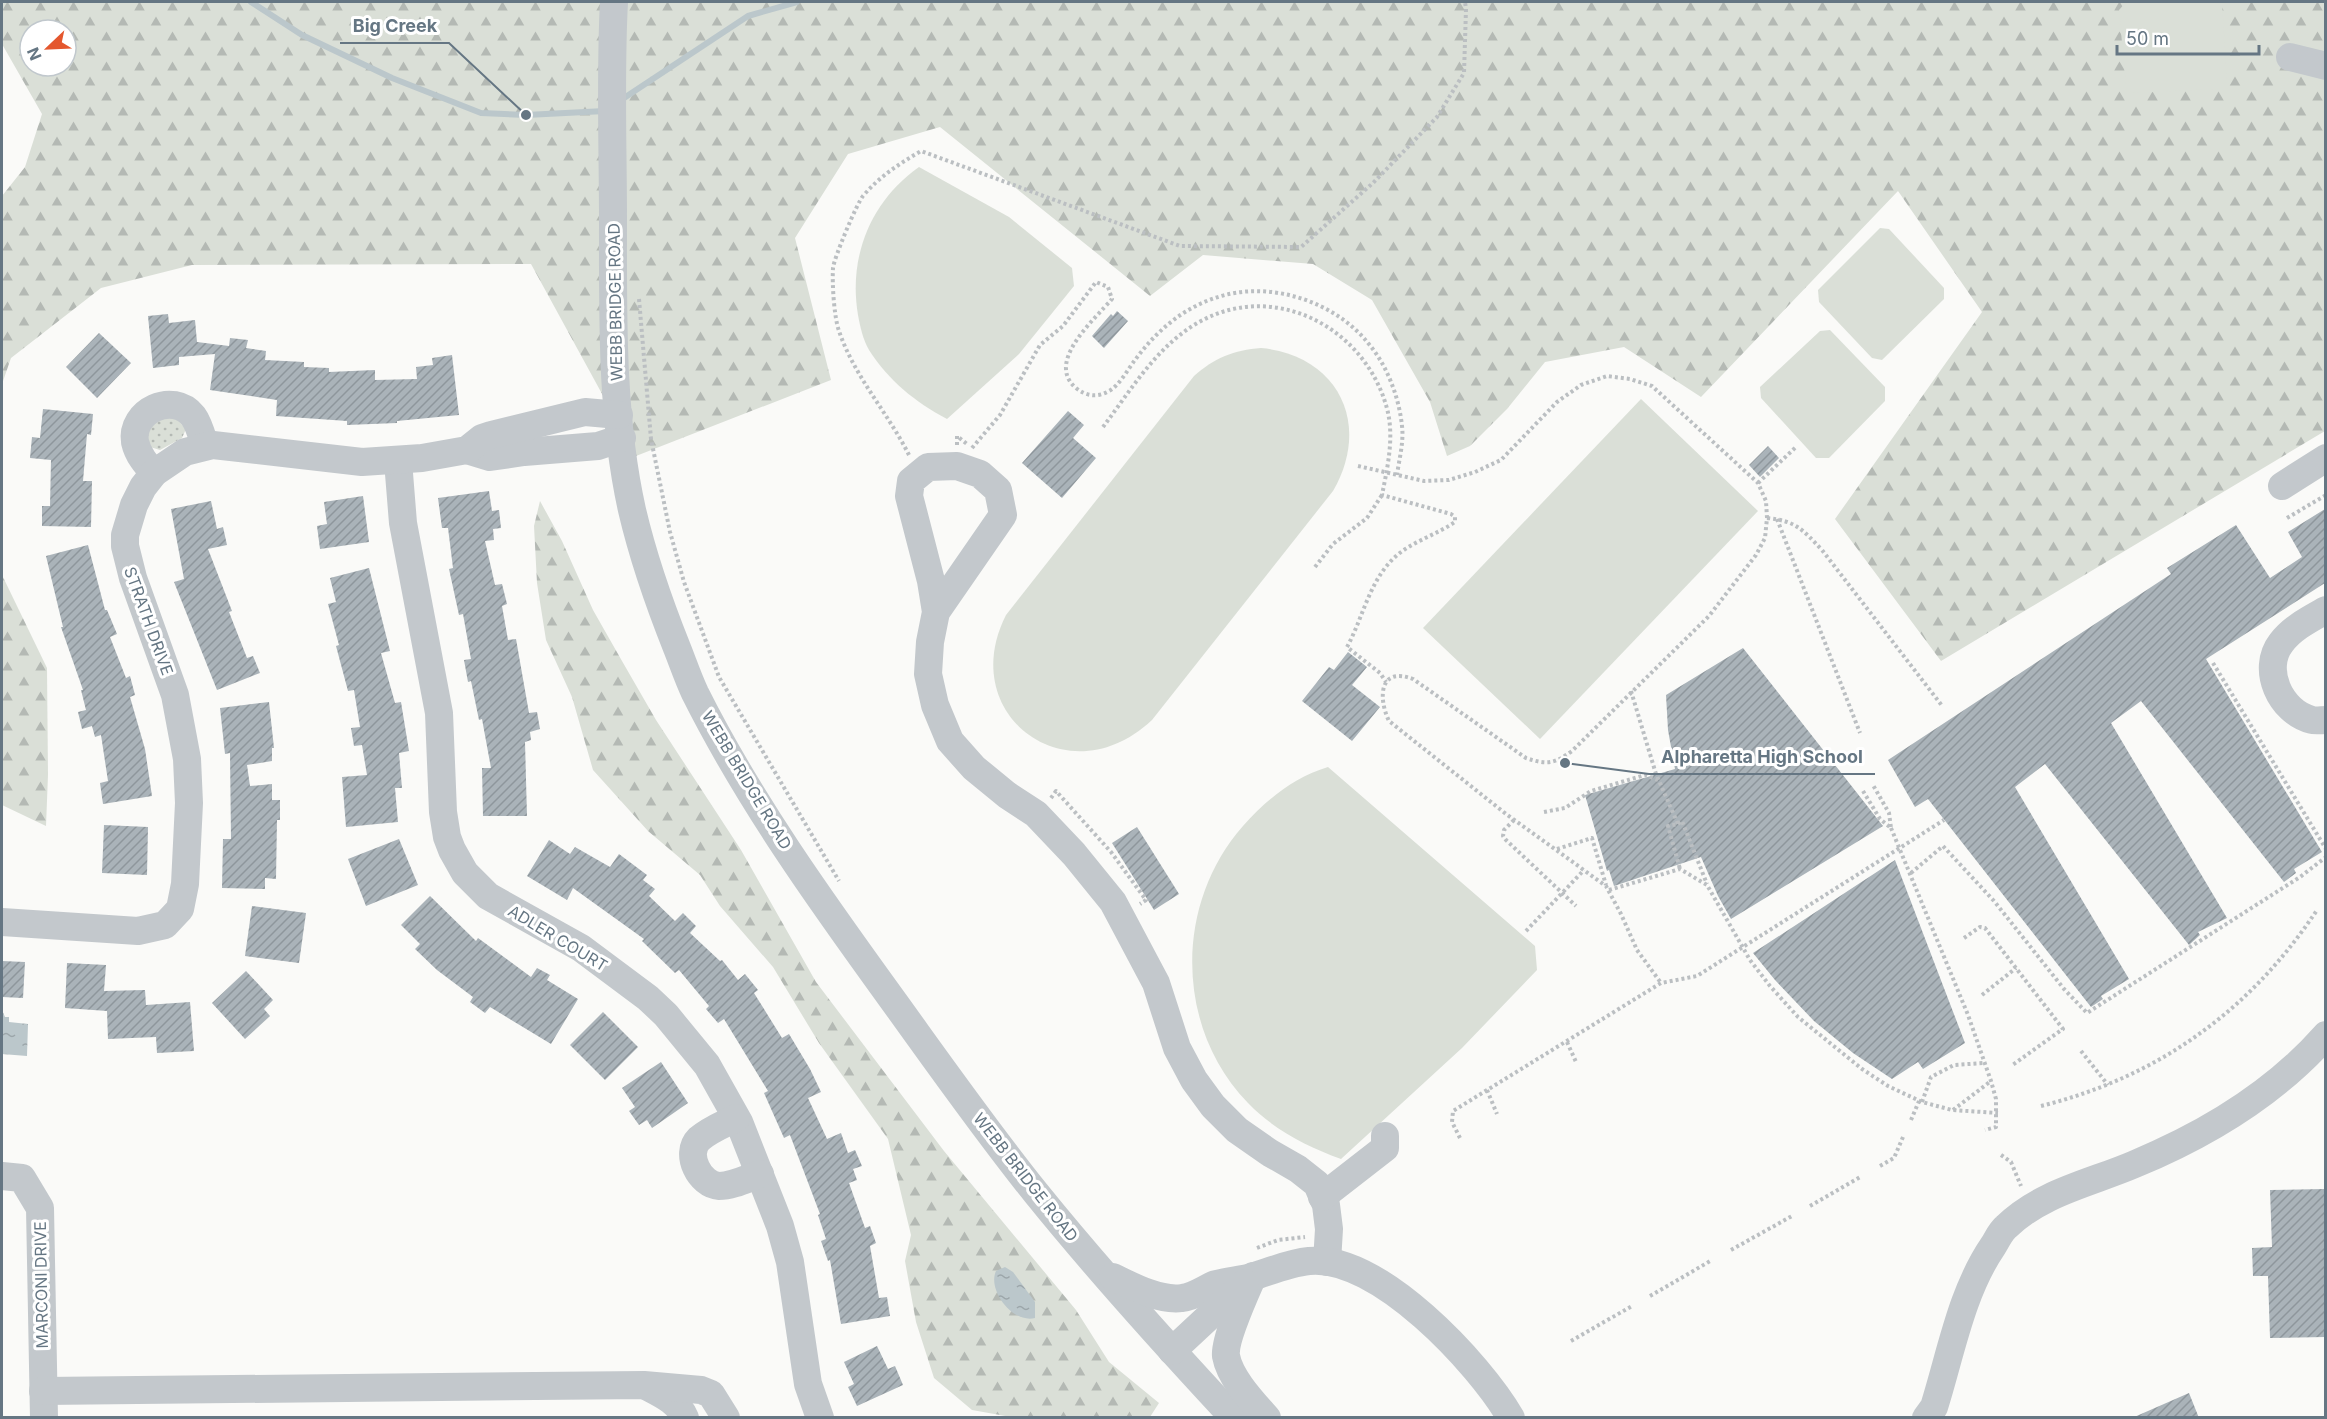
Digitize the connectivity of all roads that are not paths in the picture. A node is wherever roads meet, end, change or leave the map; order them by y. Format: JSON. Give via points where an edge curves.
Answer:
{"nodes":[{"id":1,"x":614,"y":2,"type":"edge"},
{"id":2,"x":2290,"y":57,"type":"dead end"},
{"id":3,"x":2325,"y":66,"type":"edge"},
{"id":4,"x":620,"y":427,"type":"junction"},
{"id":5,"x":205,"y":446,"type":"junction"},
{"id":6,"x":2325,"y":458,"type":"edge"},
{"id":7,"x":398,"y":460,"type":"junction"},
{"id":8,"x":154,"y":473,"type":"junction"},
{"id":9,"x":2282,"y":486,"type":"dead end"},
{"id":10,"x":2325,"y":610,"type":"edge"},
{"id":11,"x":936,"y":612,"type":"junction"},
{"id":12,"x":2325,"y":720,"type":"edge"},
{"id":13,"x":2,"y":922,"type":"edge"},
{"id":14,"x":2325,"y":1035,"type":"edge"},
{"id":15,"x":736,"y":1118,"type":"junction"},
{"id":16,"x":1385,"y":1137,"type":"dead end"},
{"id":17,"x":760,"y":1174,"type":"junction"},
{"id":18,"x":2,"y":1176,"type":"edge"},
{"id":19,"x":1322,"y":1197,"type":"junction"},
{"id":20,"x":1327,"y":1262,"type":"junction"},
{"id":21,"x":1103,"y":1272,"type":"junction"},
{"id":22,"x":1253,"y":1276,"type":"junction"},
{"id":23,"x":1172,"y":1351,"type":"junction"},
{"id":24,"x":644,"y":1385,"type":"junction"},
{"id":25,"x":44,"y":1404,"type":"edge"},
{"id":26,"x":685,"y":1418,"type":"edge"},
{"id":27,"x":726,"y":1418,"type":"edge"},
{"id":28,"x":820,"y":1418,"type":"edge"},
{"id":29,"x":1234,"y":1418,"type":"edge"},
{"id":30,"x":1267,"y":1418,"type":"edge"},
{"id":31,"x":1511,"y":1418,"type":"edge"},
{"id":32,"x":1926,"y":1418,"type":"edge"}],
"edges":[{"from":1,"to":4,"type":"street","name":"WEBB BRIDGE ROAD","via":[[614,325]]},
{"from":2,"to":3,"type":"street"},
{"from":4,"to":7,"type":"street","name":"STRATH DRIVE","via":[[585,412],[514,441],[482,438],[467,450]]},
{"from":4,"to":21,"type":"street","name":"WEBB BRIDGE ROAD","via":[[632,510],[663,615],[694,691],[725,746],[762,810],[843,931],[1035,1192]]},
{"from":5,"to":7,"type":"street","name":"STRATH DRIVE","via":[[362,462]]},
{"from":5,"to":8,"type":"street","name":"STRATH DRIVE","via":[[185,452]]},
{"from":5,"to":8,"type":"street","via":[[193,416],[185,409],[167,404],[149,411],[138,424],[135,439],[140,455]]},
{"from":6,"to":9,"type":"street"},
{"from":7,"to":15,"type":"street","name":"ADLER COURT","via":[[403,523],[439,713],[445,825],[458,862],[489,896],[580,948],[648,998],[706,1065]]},
{"from":8,"to":13,"type":"street","name":"STRATH DRIVE","via":[[134,505],[125,546],[175,695],[187,759],[189,803],[180,909],[165,925],[138,931]]},
{"from":10,"to":12,"type":"street","via":[[2289,635],[2272,661],[2275,686],[2292,709],[2312,721]]},
{"from":11,"to":11,"type":"street","via":[[1003,515],[998,490],[969,457],[928,467],[911,481],[909,496]]},
{"from":11,"to":19,"type":"street","via":[[928,675],[950,741],[974,768],[1036,814],[1113,902],[1156,983],[1177,1048],[1213,1106],[1237,1130],[1317,1184]]},
{"from":14,"to":32,"type":"street","via":[[2230,1117],[2135,1164],[2037,1203],[2005,1228],[1982,1262],[1965,1303],[1934,1407]]},
{"from":15,"to":17,"type":"street","name":"ADLER COURT"},
{"from":15,"to":17,"type":"street","via":[[700,1139],[694,1146],[695,1164],[703,1179],[712,1185],[722,1186]]},
{"from":16,"to":19,"type":"street","via":[[1385,1148]]},
{"from":17,"to":28,"type":"street","name":"ADLER COURT","via":[[789,1262],[807,1384]]},
{"from":18,"to":25,"type":"street","name":"MARCONI DRIVE","via":[[22,1178],[40,1208]]},
{"from":19,"to":20,"type":"street","via":[[1329,1229]]},
{"from":20,"to":22,"type":"street","via":[[1278,1267]]},
{"from":20,"to":31,"type":"street","via":[[1371,1278],[1434,1324],[1502,1402]]},
{"from":21,"to":22,"type":"street","via":[[1146,1293],[1183,1298]]},
{"from":21,"to":23,"type":"street","name":"WEBB BRIDGE ROAD"},
{"from":22,"to":23,"type":"street"},
{"from":22,"to":30,"type":"street","via":[[1234,1321],[1226,1354],[1240,1388]]},
{"from":23,"to":29,"type":"street","name":"WEBB BRIDGE ROAD"},
{"from":24,"to":25,"type":"street"},
{"from":24,"to":26,"type":"street","via":[[670,1399],[682,1409]]},
{"from":24,"to":27,"type":"street","via":[[711,1394]]}]}
